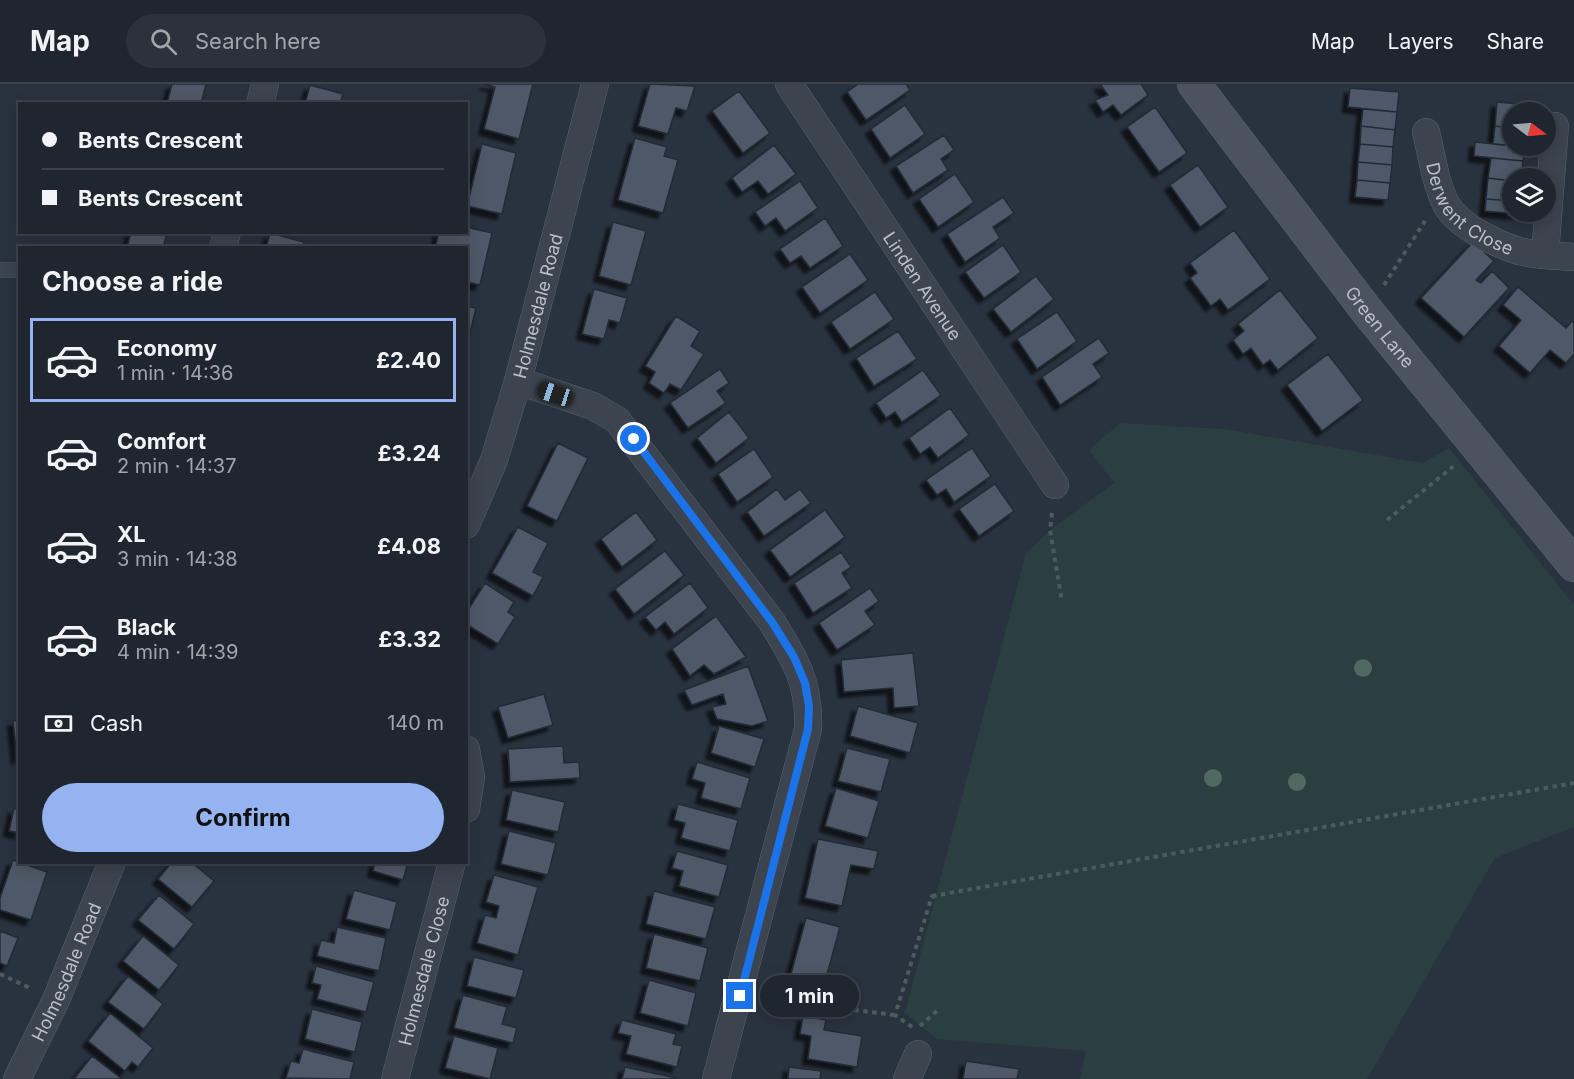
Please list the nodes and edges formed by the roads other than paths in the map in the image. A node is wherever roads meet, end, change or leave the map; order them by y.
1 (265, 84) edge
2 (595, 84) edge
3 (789, 84) edge
4 (1194, 84) edge
5 (260, 102) edge
6 (1426, 132) dead end
7 (1553, 156) edge
8 (1545, 255) junction
9 (1574, 257) edge
10 (0, 270) edge
11 (16, 270) dead end
12 (518, 381) junction
13 (1055, 485) road end
14 (468, 520) edge
15 (1574, 565) edge
16 (468, 760) edge
17 (468, 796) edge
18 (111, 864) edge
19 (451, 864) edge
20 (917, 1042) road end
21 (17, 1079) edge
22 (395, 1079) edge
23 (716, 1079) edge
24 (907, 1079) edge

1 - 5 street
2 - 12 street, Holmesdale Road
3 - 13 street, Linden Avenue
4 - 15 main road, Green Lane
6 - 8 street, Derwent Close
7 - 8 street, Derwent Close
8 - 9 street, Derwent Close
10 - 11 lane
12 - 14 street, Holmesdale Road
12 - 23 street
16 - 17 street
18 - 21 street, Holmesdale Road
19 - 22 street, Holmesdale Close
20 - 24 street

